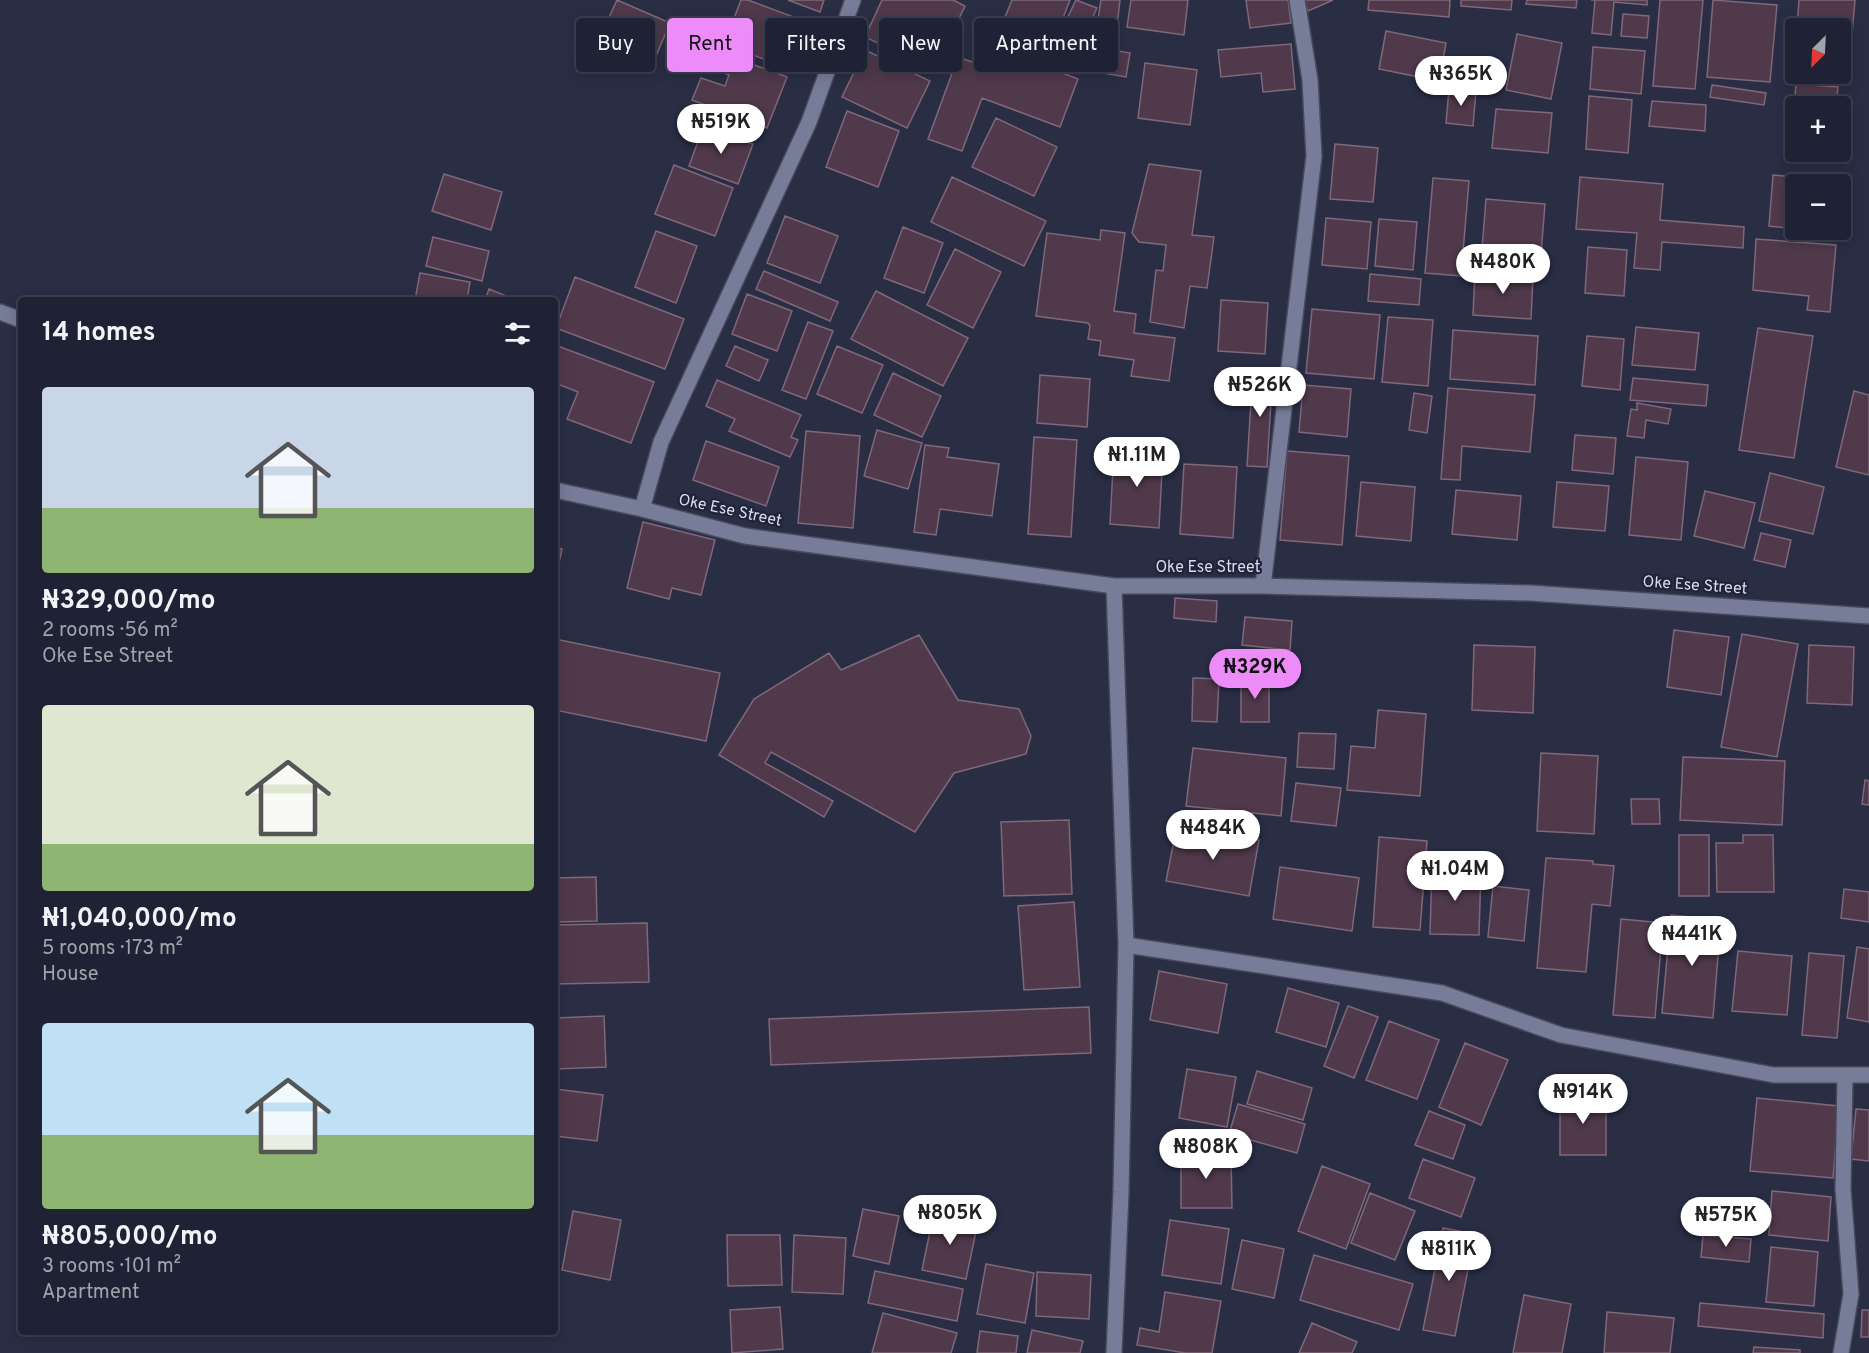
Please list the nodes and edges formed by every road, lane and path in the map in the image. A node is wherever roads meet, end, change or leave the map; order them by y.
1 (853, 0) edge
2 (1297, 0) edge
3 (0, 312) edge
4 (18, 319) edge
5 (558, 491) edge
6 (642, 509) junction
7 (1114, 586) junction
8 (1263, 586) junction
9 (1869, 616) edge
10 (1126, 945) junction
11 (1845, 1075) junction
12 (1869, 1075) edge
13 (1114, 1353) edge
14 (1841, 1353) edge

1 - 6 street
2 - 8 street
3 - 4 street
5 - 6 street, Oke Ese Street
6 - 7 street, Oke Ese Street
7 - 8 street, Oke Ese Street
7 - 10 street
8 - 9 street, Oke Ese Street
10 - 11 street
10 - 13 street
11 - 12 street
11 - 14 street

